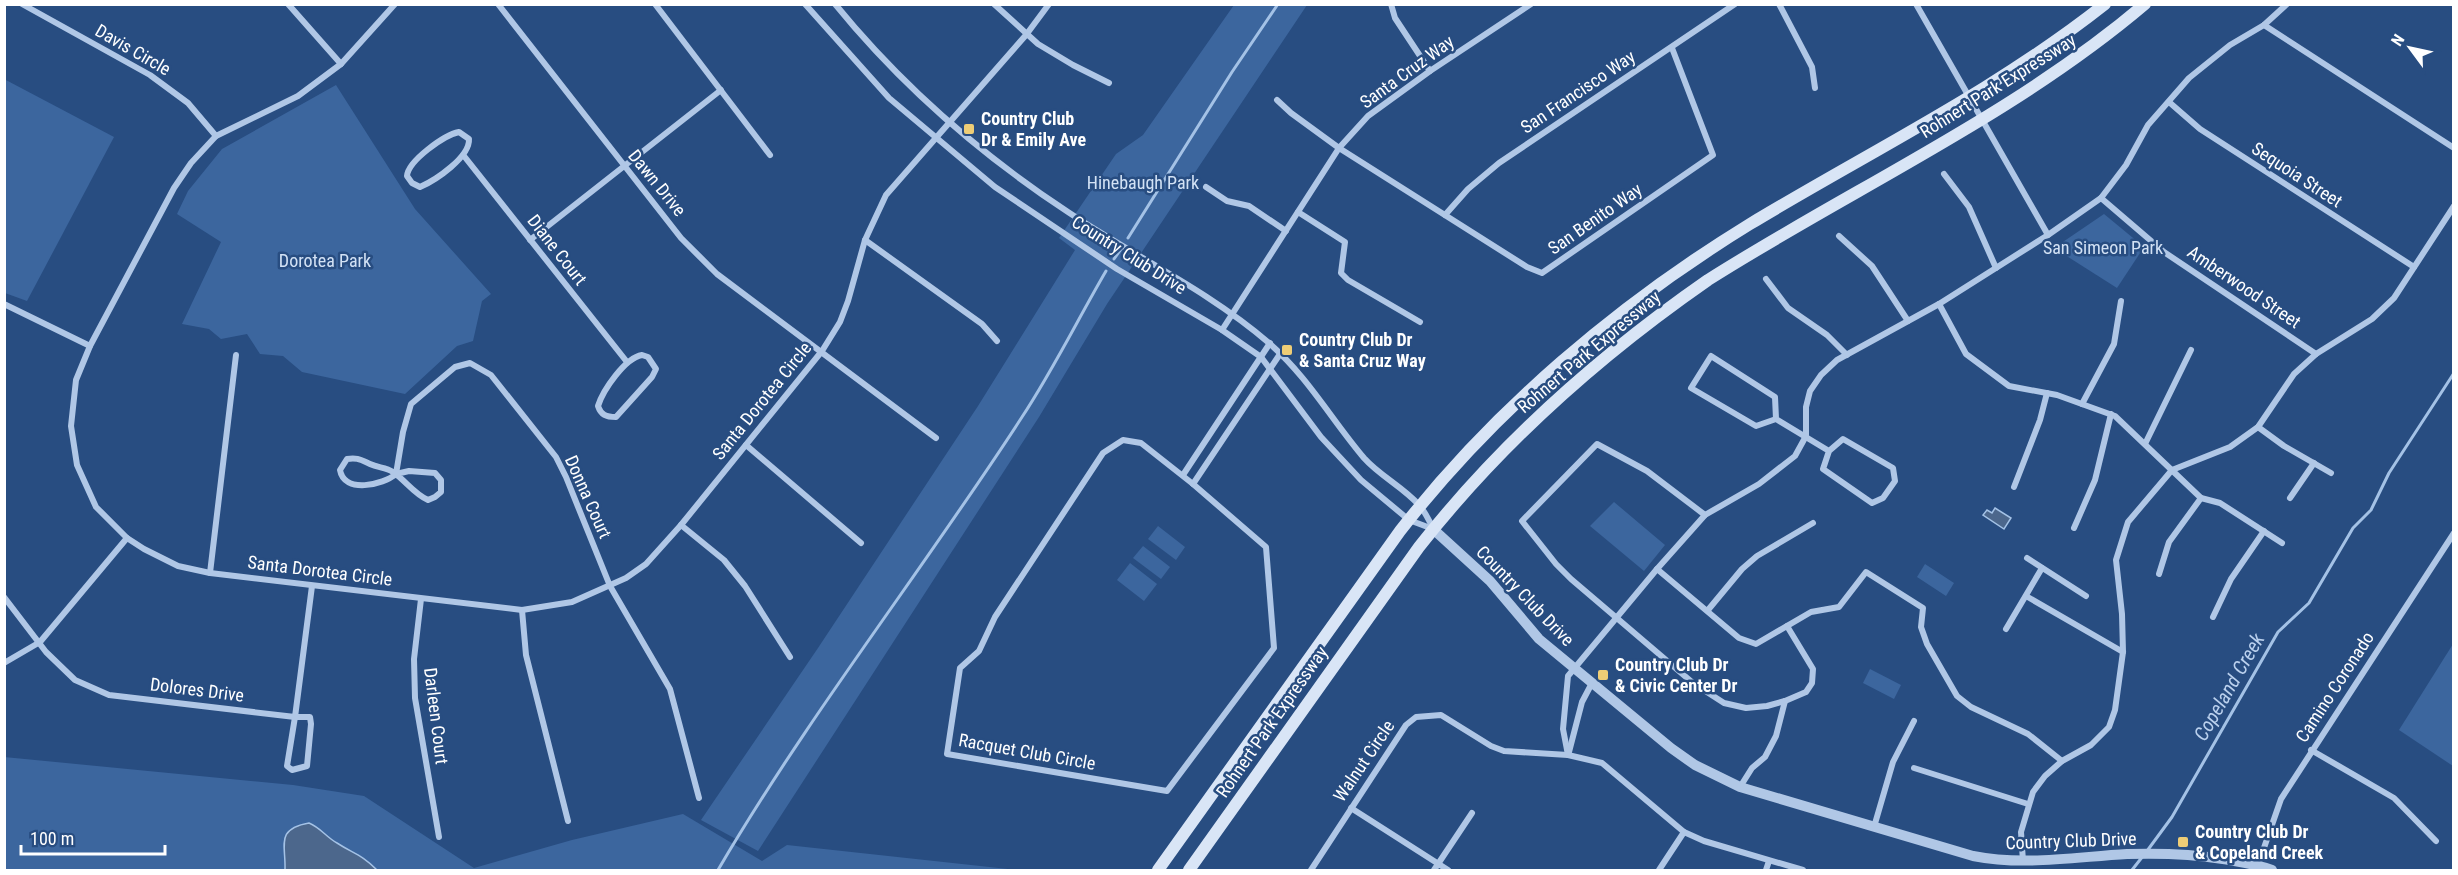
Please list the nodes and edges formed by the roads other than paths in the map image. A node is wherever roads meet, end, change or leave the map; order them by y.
1 (22, 4) edge
2 (288, 4) edge
3 (395, 4) edge
4 (498, 4) edge
5 (655, 4) edge
6 (806, 4) edge
7 (835, 4) edge
8 (994, 4) edge
9 (1049, 4) edge
10 (1391, 4) edge
11 (1531, 4) edge
12 (1736, 4) edge
13 (1779, 4) edge
14 (1916, 4) edge
15 (2105, 4) edge
16 (2145, 4) edge
17 (2287, 4) edge
18 (2264, 25) junction
19 (1026, 35) junction
20 (1672, 48) junction
21 (341, 64) junction
22 (1430, 71) junction
23 (1109, 83) dead end
24 (1815, 88) dead end
25 (721, 90) junction
26 (1969, 98) junction
27 (1276, 100) dead end
28 (2169, 102) junction
29 (1982, 120) junction
30 (949, 121) junction
31 (216, 136) junction
32 (935, 138) junction
33 (1339, 148) junction
34 (2454, 148) edge
35 (770, 155) dead end
36 (464, 156) junction
37 (624, 166) junction
38 (1944, 174) dead end
39 (1206, 187) dead end
40 (2101, 198) junction
41 (2454, 206) edge
42 (1298, 212) junction
43 (1445, 214) junction
44 (1286, 231) junction
45 (2048, 235) junction
46 (1839, 236) dead end
47 (530, 240) junction
48 (865, 240) junction
49 (2414, 267) junction
50 (1996, 268) junction
51 (1766, 279) dead end
52 (2121, 302) dead end
53 (4, 304) edge
54 (1940, 304) junction
55 (1232, 314) junction
56 (1908, 321) junction
57 (1420, 322) dead end
58 (1222, 330) junction
59 (997, 341) dead end
60 (1270, 343) junction
61 (90, 346) junction
62 (2191, 350) dead end
63 (822, 351) junction
64 (1280, 354) junction
65 (2316, 354) junction
66 (237, 355) dead end
67 (1847, 355) junction
68 (1261, 357) junction
69 (627, 363) junction
70 (1270, 369) junction
71 (2047, 393) junction
72 (2082, 404) junction
73 (2111, 414) junction
74 (1776, 419) junction
75 (2258, 427) junction
76 (1806, 436) junction
77 (936, 438) dead end
78 (2145, 444) junction
79 (746, 445) junction
80 (1829, 451) junction
81 (2314, 463) junction
82 (2172, 470) junction
83 (2331, 473) dead end
84 (396, 474) junction
85 (1183, 476) junction
86 (1193, 484) junction
87 (2014, 487) dead end
88 (2200, 498) junction
89 (2290, 498) dead end
90 (1420, 505) junction
91 (1705, 515) junction
92 (1409, 520) junction
93 (1813, 523) dead end
94 (681, 525) junction
95 (2074, 528) dead end
96 (1433, 529) junction
97 (2264, 531) junction
98 (2454, 533) edge
99 (127, 538) junction
100 (861, 543) dead end
101 (2282, 543) dead end
102 (2027, 558) dead end
103 (2042, 568) junction
104 (1656, 569) junction
105 (210, 573) junction
106 (2159, 574) dead end
107 (312, 586) junction
108 (610, 586) junction
109 (2026, 596) junction
110 (2086, 596) dead end
111 (4, 597) edge
112 (421, 599) junction
113 (522, 610) junction
114 (1708, 610) junction
115 (2213, 617) dead end
116 (1616, 618) junction
117 (1787, 626) junction
118 (2006, 629) dead end
119 (40, 642) junction
120 (2123, 652) junction
121 (790, 657) dead end
122 (4, 663) edge
123 (1574, 668) junction
124 (1592, 683) junction
125 (1785, 701) junction
126 (295, 717) junction
127 (1914, 721) dead end
128 (2312, 750) junction
129 (1568, 755) junction
130 (2062, 761) junction
131 (1914, 768) dead end
132 (1740, 787) junction
133 (699, 798) dead end
134 (2028, 804) junction
135 (1351, 808) junction
136 (1472, 813) dead end
137 (568, 821) dead end
138 (1874, 827) junction
139 (1684, 832) junction
140 (439, 837) dead end
141 (2436, 841) dead end
142 (1769, 861) junction
143 (2023, 862) junction
144 (2258, 865) junction
145 (1436, 867) edge
146 (1158, 870) edge
147 (1189, 870) edge
148 (1311, 870) edge
149 (1448, 870) edge
150 (1659, 870) edge
151 (1766, 870) edge
152 (1803, 870) edge
153 (2272, 870) edge

1 - 31 street, Davis Circle
2 - 21 street
3 - 21 street, Santa Dorotea Circle
4 - 37 street, Dawn Drive
5 - 25 street
6 - 32 street, Country Club Drive
7 - 30 street, Country Club Drive
8 - 19 street
9 - 19 street, Santa Dorotea Circle
10 - 22 street
11 - 22 street, Santa Cruz Way
12 - 20 street, San Francisco Way
13 - 24 street
14 - 26 street
15 - 26 main road, Rohnert Park Expressway
16 - 29 main road, Rohnert Park Expressway
17 - 18 street
18 - 28 street
18 - 34 street
19 - 23 street
19 - 30 street, Santa Dorotea Circle
20 - 43 street, San Francisco Way
20 - 43 street, San Benito Way
21 - 31 street, Santa Dorotea Circle
22 - 33 street, Santa Cruz Way
25 - 35 street
25 - 37 street
26 - 29 street
26 - 90 main road, Rohnert Park Expressway
27 - 33 street, San Benito Way
28 - 40 street
28 - 49 street, Sequoia Street
29 - 45 street
29 - 96 main road, Rohnert Park Expressway
30 - 32 street, Santa Dorotea Circle
30 - 55 street, Country Club Drive
31 - 61 street, Santa Dorotea Circle
32 - 48 street, Santa Dorotea Circle
32 - 58 street, Country Club Drive
33 - 42 street, Santa Cruz Way
33 - 43 street, San Benito Way
36 - 36 street, Diane Court
36 - 47 street, Diane Court
37 - 47 street
37 - 63 street, Dawn Drive
38 - 50 street
39 - 44 street
40 - 45 street
40 - 65 street, Amberwood Street
41 - 49 street
42 - 44 street, Santa Cruz Way
42 - 57 street
44 - 55 street, Santa Cruz Way
45 - 50 street
46 - 56 street
47 - 69 street, Diane Court
48 - 59 street
48 - 63 street, Santa Dorotea Circle
49 - 65 street
50 - 54 street
51 - 67 street
52 - 72 street
53 - 61 street
54 - 56 street
54 - 71 street
55 - 58 street, Santa Cruz Way
55 - 60 street, Country Club Drive
56 - 67 street
58 - 68 street, Country Club Drive
60 - 64 street, Country Club Drive
60 - 68 street
61 - 99 street, Santa Dorotea Circle
62 - 78 street
63 - 77 street, Dawn Drive
63 - 79 street, Santa Dorotea Circle
64 - 70 street
64 - 90 street, Country Club Drive
65 - 75 street
66 - 105 street
67 - 76 street
68 - 70 street, Country Club Drive
68 - 85 street
69 - 69 street
70 - 86 street
70 - 92 street, Country Club Drive
71 - 72 street
71 - 87 street
72 - 73 street
73 - 78 street
73 - 95 street
74 - 74 street
74 - 76 street
75 - 81 street
75 - 82 street
76 - 80 street
76 - 91 street
78 - 82 street
79 - 94 street, Santa Dorotea Circle
79 - 100 street
80 - 80 street
81 - 83 street
81 - 89 street
82 - 88 street
82 - 120 street
84 - 84 street
84 - 84 street
84 - 108 street, Donna Court
85 - 86 street, Racquet Club Circle
85 - 86 street, Racquet Club Circle
88 - 97 street
88 - 106 street
90 - 92 main road, Rohnert Park Expressway
90 - 96 street, Country Club Drive
91 - 104 street
91 - 116 street
92 - 96 street, Country Club Drive
92 - 146 main road, Rohnert Park Expressway
93 - 114 street
94 - 108 street, Santa Dorotea Circle
94 - 121 street
96 - 123 street, Country Club Drive
96 - 147 main road, Rohnert Park Expressway
97 - 101 street
97 - 115 street
98 - 128 street, Camino Coronado
99 - 105 street, Santa Dorotea Circle
99 - 119 street
102 - 103 street
103 - 109 street
103 - 110 street
104 - 114 street
104 - 116 street
105 - 107 street, Santa Dorotea Circle
107 - 112 street, Santa Dorotea Circle
107 - 126 street
108 - 113 street, Santa Dorotea Circle
108 - 133 street, Donna Court
109 - 118 street
109 - 120 street
111 - 119 street, Dolores Drive
112 - 113 street, Santa Dorotea Circle
112 - 140 street, Darleen Court
113 - 137 street
114 - 117 street
116 - 123 street
116 - 125 street
117 - 125 street
117 - 130 street
119 - 122 street
119 - 126 street, Dolores Drive
120 - 130 street
123 - 124 street, Country Club Drive
123 - 129 street
124 - 129 street
124 - 132 street, Country Club Drive
125 - 132 street
126 - 126 street
127 - 138 street
128 - 141 street
128 - 144 street, Camino Coronado
129 - 135 street, Walnut Circle
129 - 139 street, Walnut Circle
130 - 134 street
131 - 134 street
132 - 138 street, Country Club Drive
134 - 143 street
135 - 145 street
135 - 148 street, Walnut Circle
136 - 145 street
138 - 143 street, Country Club Drive
139 - 142 street, Walnut Circle
139 - 150 street
142 - 151 street
142 - 152 street, Walnut Circle
143 - 144 street, Country Club Drive
144 - 153 street, Country Club Drive
145 - 149 street

